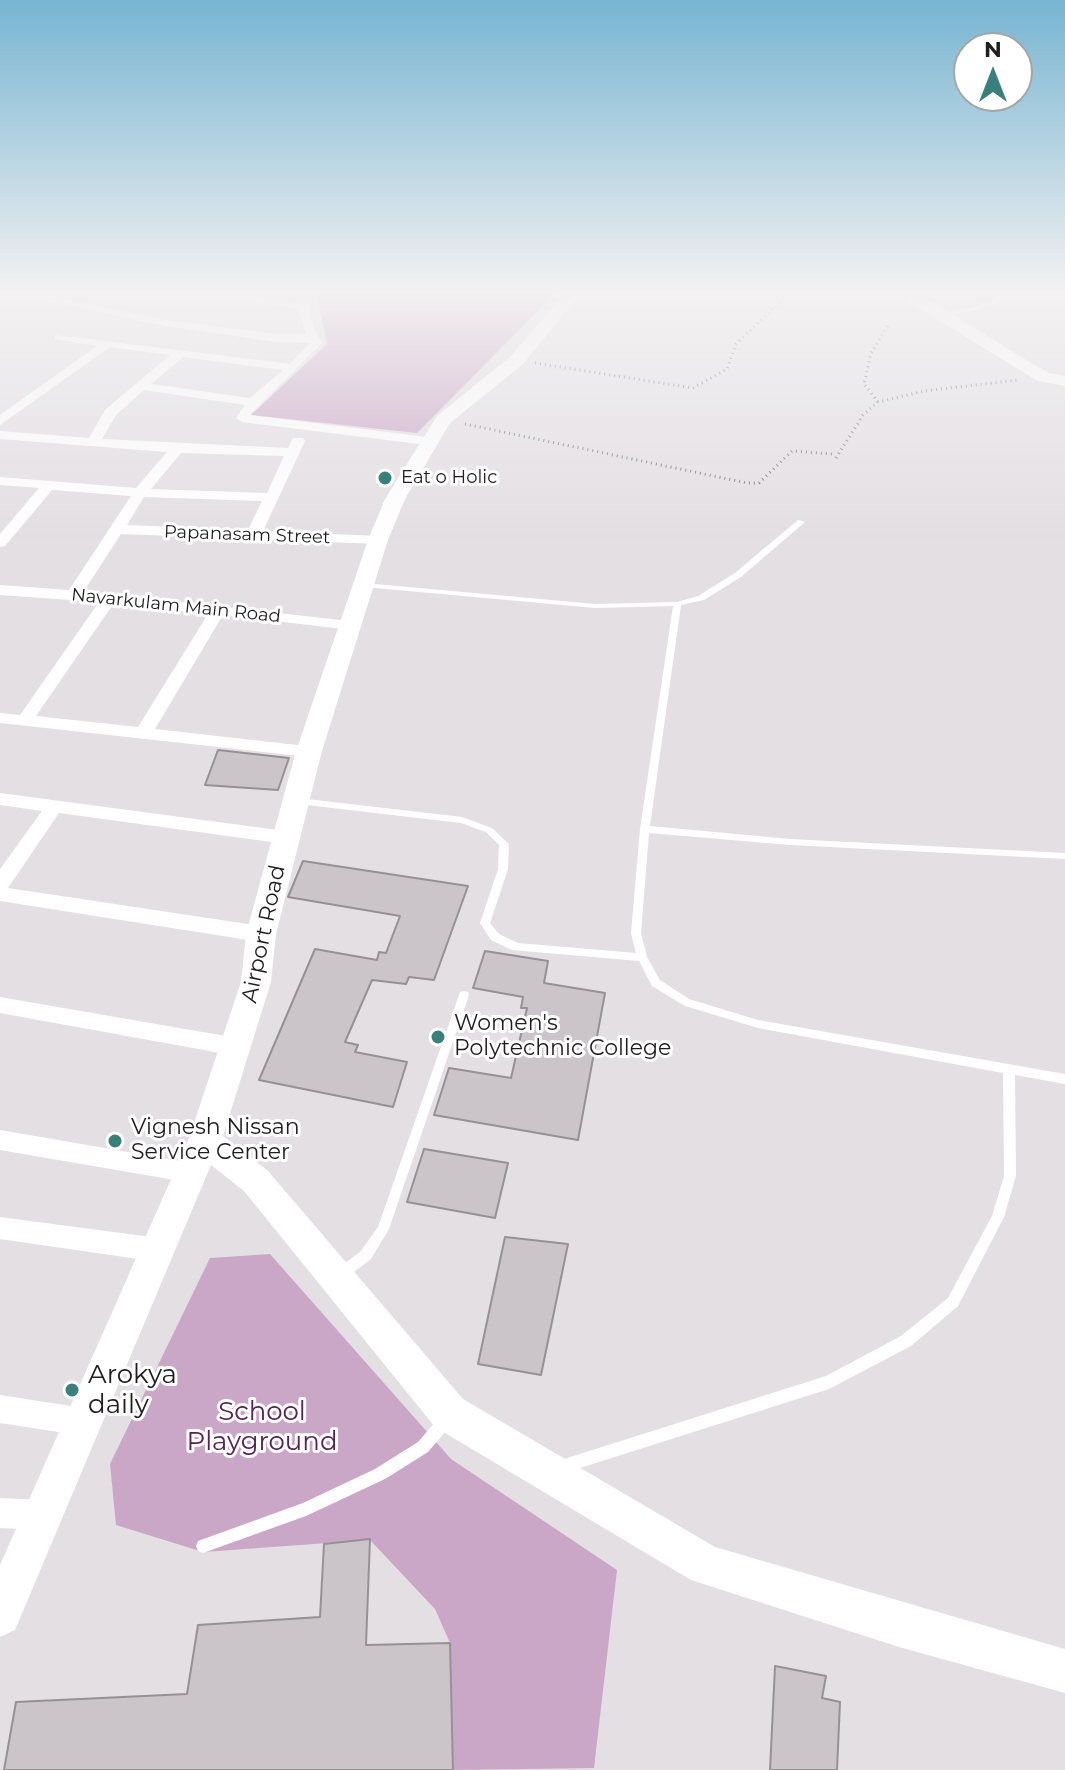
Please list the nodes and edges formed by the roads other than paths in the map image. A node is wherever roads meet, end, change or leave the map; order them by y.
1 (64, 375) edge
2 (154, 375) edge
3 (285, 375) edge
4 (500, 375) edge
5 (1040, 375) edge
6 (1065, 381) edge
7 (141, 386) junction
8 (253, 402) junction
9 (0, 421) edge
10 (304, 426) junction
11 (435, 431) junction
12 (0, 435) edge
13 (92, 443) junction
14 (177, 449) junction
15 (293, 452) junction
16 (0, 481) edge
17 (49, 485) junction
18 (140, 493) junction
19 (272, 497) junction
20 (801, 522) dead end
21 (117, 529) junction
22 (253, 536) junction
23 (378, 540) junction
24 (0, 543) edge
25 (364, 585) junction
26 (2, 592) edge
27 (74, 595) junction
28 (110, 598) junction
29 (677, 604) junction
30 (219, 609) junction
31 (352, 625) junction
32 (0, 719) edge
33 (24, 721) junction
34 (142, 735) junction
35 (309, 751) junction
36 (0, 799) edge
37 (296, 801) junction
38 (54, 807) junction
39 (645, 829) junction
40 (286, 837) junction
41 (1065, 856) edge
42 (0, 884) edge
43 (0, 894) edge
44 (261, 934) junction
45 (642, 957) junction
46 (464, 995) dead end
47 (0, 1005) edge
48 (237, 1047) junction
49 (1009, 1068) junction
50 (1065, 1079) edge
51 (0, 1140) edge
52 (199, 1157) junction
53 (0, 1228) edge
54 (159, 1250) junction
55 (336, 1278) junction
56 (0, 1409) edge
57 (449, 1413) junction
58 (84, 1422) junction
59 (548, 1471) junction
60 (0, 1513) edge
61 (44, 1515) junction
62 (203, 1546) dead end
63 (0, 1615) edge
64 (1065, 1671) edge

1 - 9 street
2 - 7 street
3 - 8 street
4 - 11 street, Airport Road
5 - 6 street
7 - 8 street
7 - 13 street
8 - 10 street
10 - 11 street
10 - 15 street
11 - 23 street, Airport Road
12 - 13 street
13 - 14 street
14 - 15 street
14 - 18 street
15 - 19 street
16 - 17 street
17 - 18 street
17 - 24 street
18 - 19 street
18 - 21 street
19 - 22 street
20 - 29 lane
21 - 22 street, Papanasam Street
21 - 27 street
22 - 23 street, Papanasam Street
23 - 25 street, Airport Road
25 - 29 lane
25 - 31 street, Airport Road
26 - 27 street, Navarkulam Main Road
27 - 28 street, Navarkulam Main Road
28 - 30 street, Navarkulam Main Road
28 - 33 street
29 - 39 lane
30 - 31 street, Navarkulam Main Road
30 - 34 street
31 - 35 street, Airport Road
32 - 33 street
33 - 34 street
34 - 35 street
35 - 37 street, Airport Road
36 - 38 street
37 - 40 street, Airport Road
37 - 45 lane
38 - 40 street
38 - 42 street
39 - 41 lane
39 - 45 lane
40 - 44 street, Airport Road
43 - 44 street
44 - 48 street, Airport Road
45 - 49 lane
46 - 55 lane
47 - 48 street
48 - 52 street, Airport Road
49 - 50 lane
49 - 59 lane
51 - 52 street
52 - 54 street, Airport Road
52 - 55 street
53 - 54 street
54 - 58 street, Airport Road
55 - 57 street
56 - 58 street
57 - 59 street
57 - 62 lane
58 - 61 street, Airport Road
59 - 64 street
60 - 61 street
61 - 63 street, Airport Road

